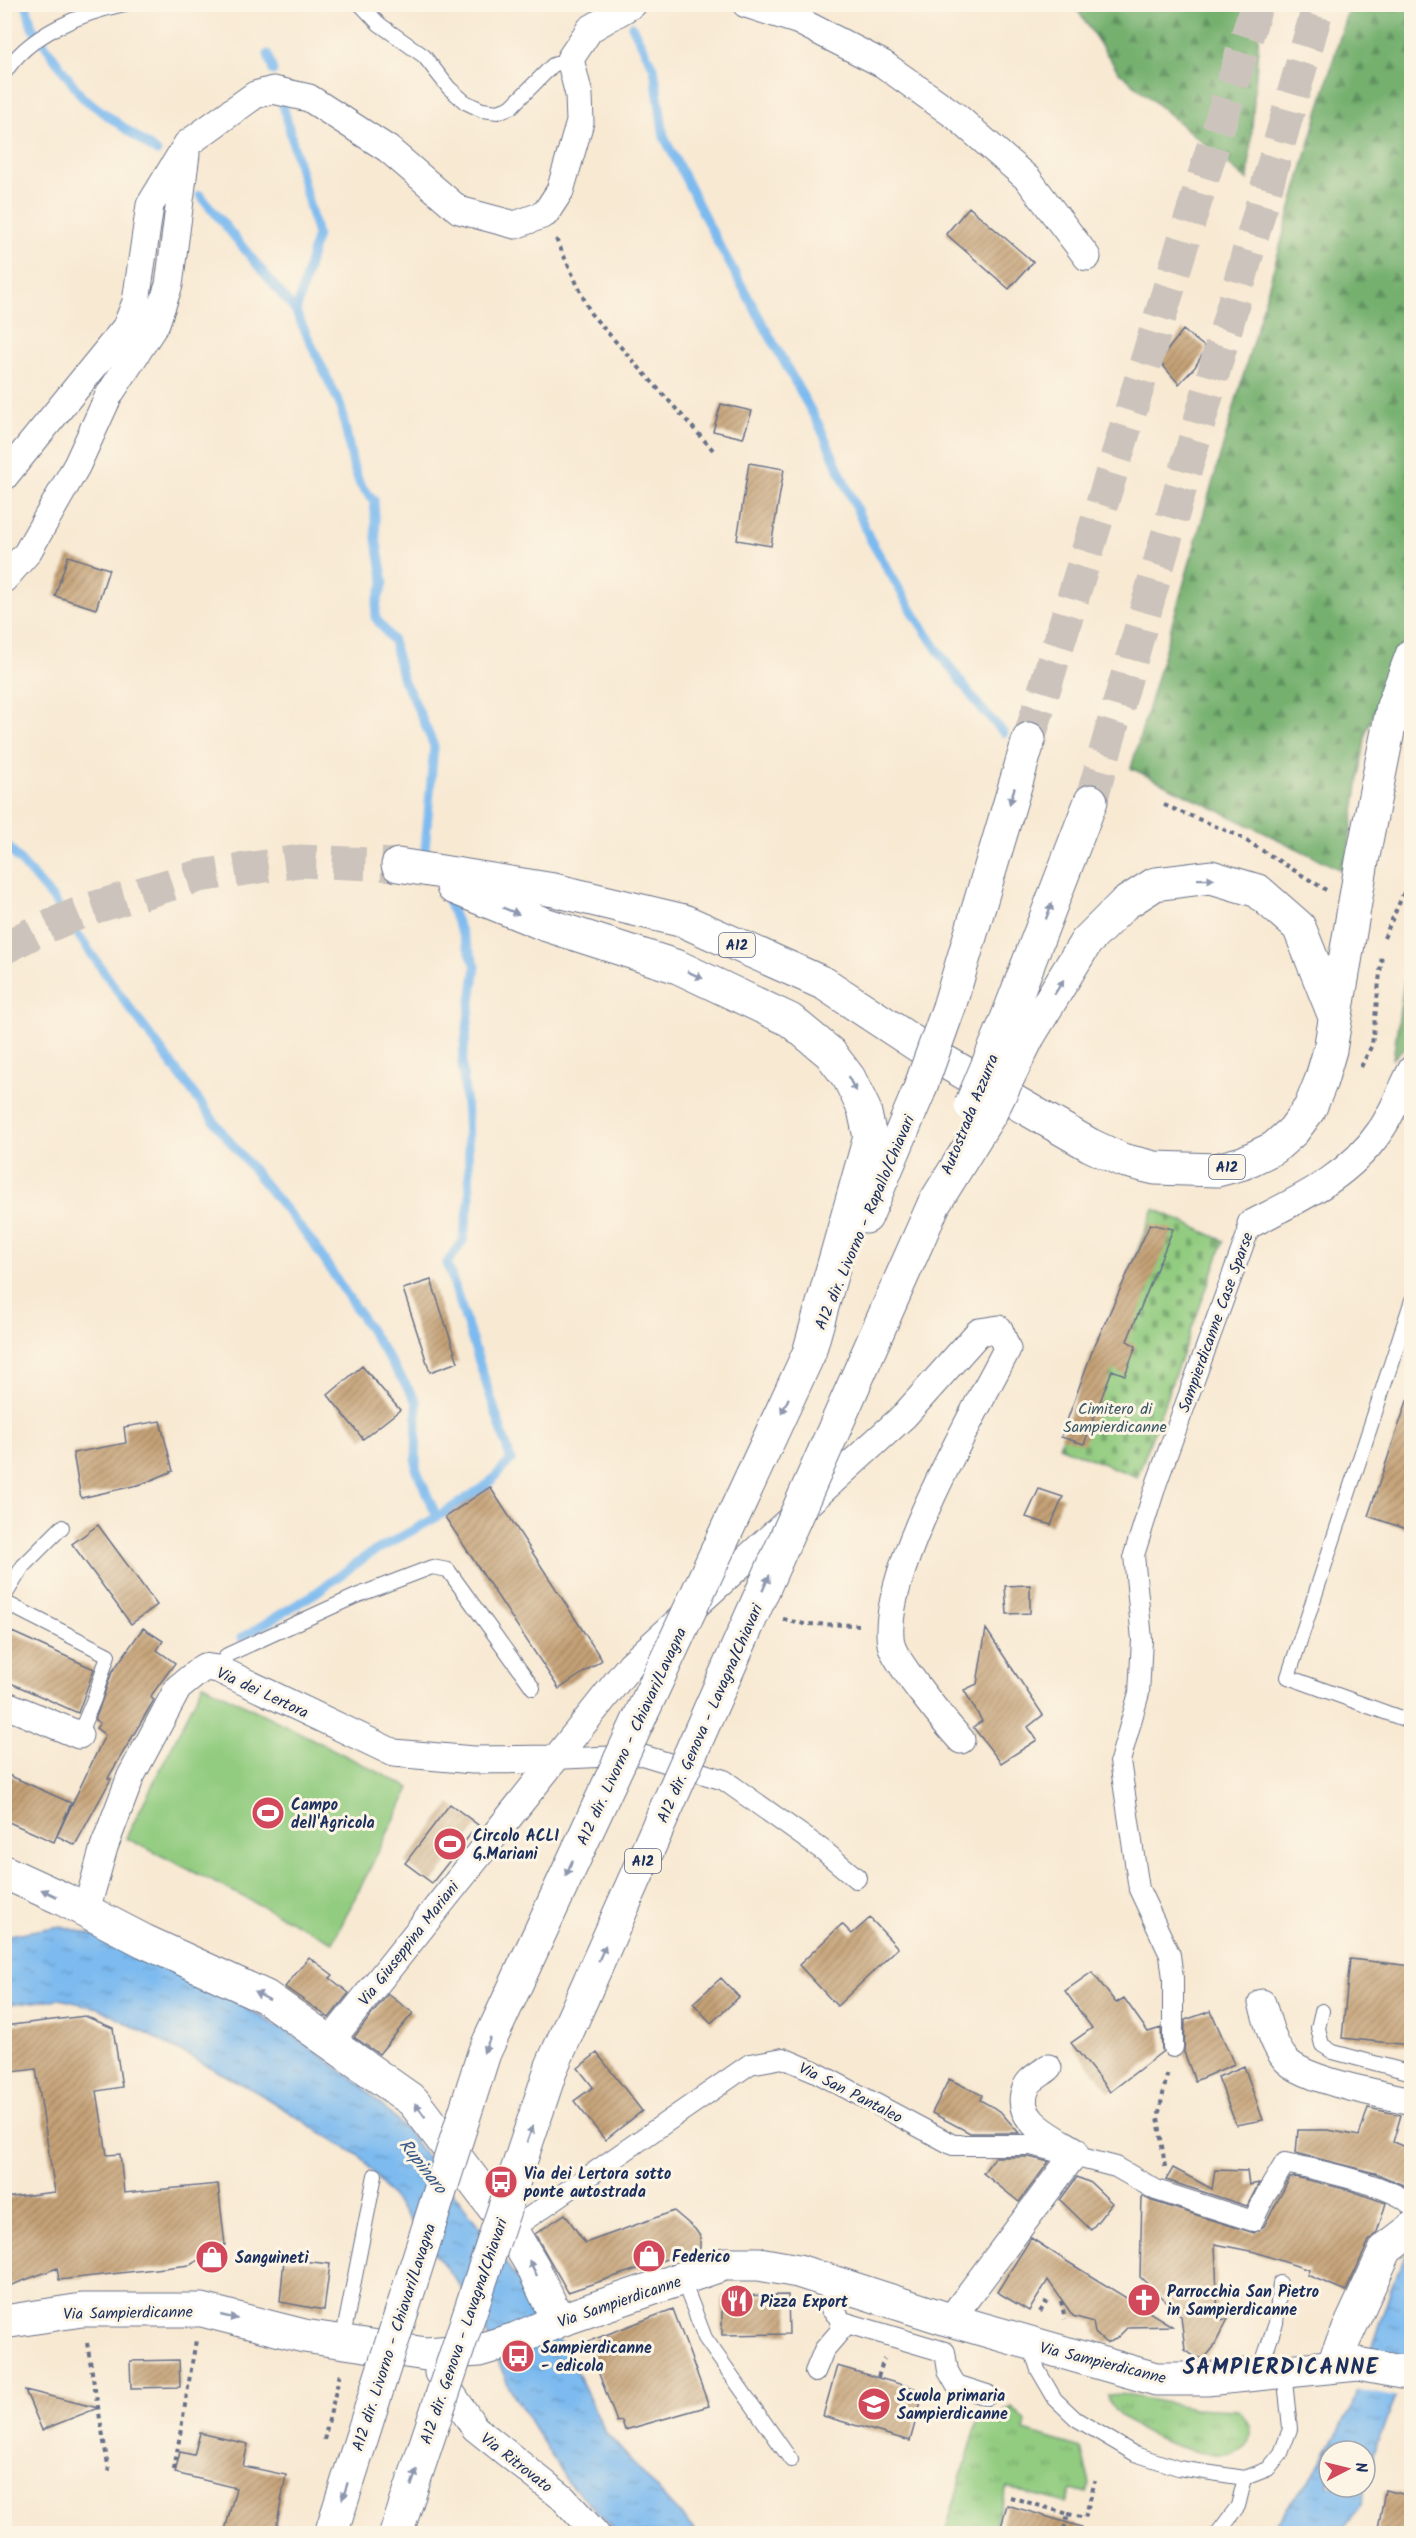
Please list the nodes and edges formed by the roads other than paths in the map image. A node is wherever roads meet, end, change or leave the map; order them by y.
1 (125, 4) edge
2 (360, 4) edge
3 (633, 4) edge
4 (746, 4) edge
5 (570, 59) junction
6 (4, 74) edge
7 (187, 144) junction
8 (1087, 257) dead end
9 (4, 477) edge
10 (4, 579) edge
11 (1412, 656) edge
12 (1029, 740) tunnel mouth
13 (1091, 801) tunnel mouth
14 (1335, 1017) junction
15 (1016, 1030) junction
16 (1412, 1069) edge
17 (880, 1150) junction
18 (1251, 1224) joint
19 (1412, 1300) edge
20 (62, 1527) dead end
21 (4, 1597) edge
22 (4, 1602) edge
23 (218, 1669) junction
24 (532, 1688) dead end
25 (4, 1704) edge
26 (1412, 1722) edge
27 (79, 1735) joint
28 (961, 1740) dead end
29 (554, 1759) junction
30 (4, 1872) edge
31 (856, 1878) dead end
32 (86, 1911) junction
33 (1262, 2003) dead end
34 (1322, 2011) dead end
35 (329, 2043) junction
36 (1173, 2047) road end
37 (1048, 2068) dead end
38 (1412, 2073) edge
39 (1412, 2101) edge
40 (1073, 2156) junction
41 (375, 2175) dead end
42 (1412, 2206) edge
43 (1412, 2229) edge
44 (511, 2230) junction
45 (682, 2278) junction
46 (1280, 2283) dead end
47 (950, 2320) junction
48 (558, 2321) junction
49 (4, 2322) edge
50 (1029, 2343) junction
51 (426, 2354) junction
52 (342, 2356) junction
53 (1345, 2365) junction
54 (815, 2372) dead end
55 (1271, 2372) junction
56 (1410, 2374) edge
57 (987, 2395) dead end
58 (791, 2460) dead end
59 (1245, 2478) junction
60 (331, 2534) edge
61 (396, 2534) edge
62 (596, 2534) edge
63 (1217, 2534) edge

1 - 6 lane
2 - 5 lane
3 - 5 street
4 - 8 street
5 - 7 street
7 - 9 street
7 - 10 street
11 - 14 main road, A12
12 -> 17 main road, A12 dir. Livorno - Rapallo/Chiavari / A12, bridge
15 -> 13 main road, A12
15 -> 14 main road, A12
14 -> 17 main road, A12
61 -> 15 main road, A12 dir. Genova - Lavagna/Chiavari / A12, bridge
16 - 18 street
17 -> 60 main road, A12 dir. Livorno - Chiavari/Lavagna / A12, bridge
18 - 36 street, Sampierdicanne Case Sparse
19 - 26 lane
20 - 21 lane
22 - 27 lane
23 - 24 lane
23 - 29 street, Via dei Lertora
23 - 32 street, Via dei Lertora
25 - 27 street
28 - 29 street, Via Giuseppina Mariani
29 - 31 street
29 - 35 street, Via Giuseppina Mariani
32 -> 30 main road
35 -> 32 main road
33 - 39 street
34 - 38 lane
44 -> 35 main road
37 - 40 street
40 - 42 street, Via San Pantaleo
40 - 44 street, Via San Pantaleo
40 - 47 street
41 - 52 lane
43 - 53 main road
48 -> 44 main road
45 - 47 main road, Via Sampierdicanne
45 - 48 main road, Via Sampierdicanne
45 - 58 lane
46 - 55 lane
47 - 50 main road, Via Sampierdicanne
48 - 51 main road, Via Sampierdicanne
49 -> 52 main road, Via Sampierdicanne
50 - 55 main road, Via Sampierdicanne
50 - 59 lane
51 - 52 main road, Via Sampierdicanne
51 - 62 street, Via Ritrovato
53 - 55 main road, Via Sampierdicanne
53 - 56 main road, Via Sampierdicanne
54 - 57 street
55 - 59 lane
59 - 63 lane

